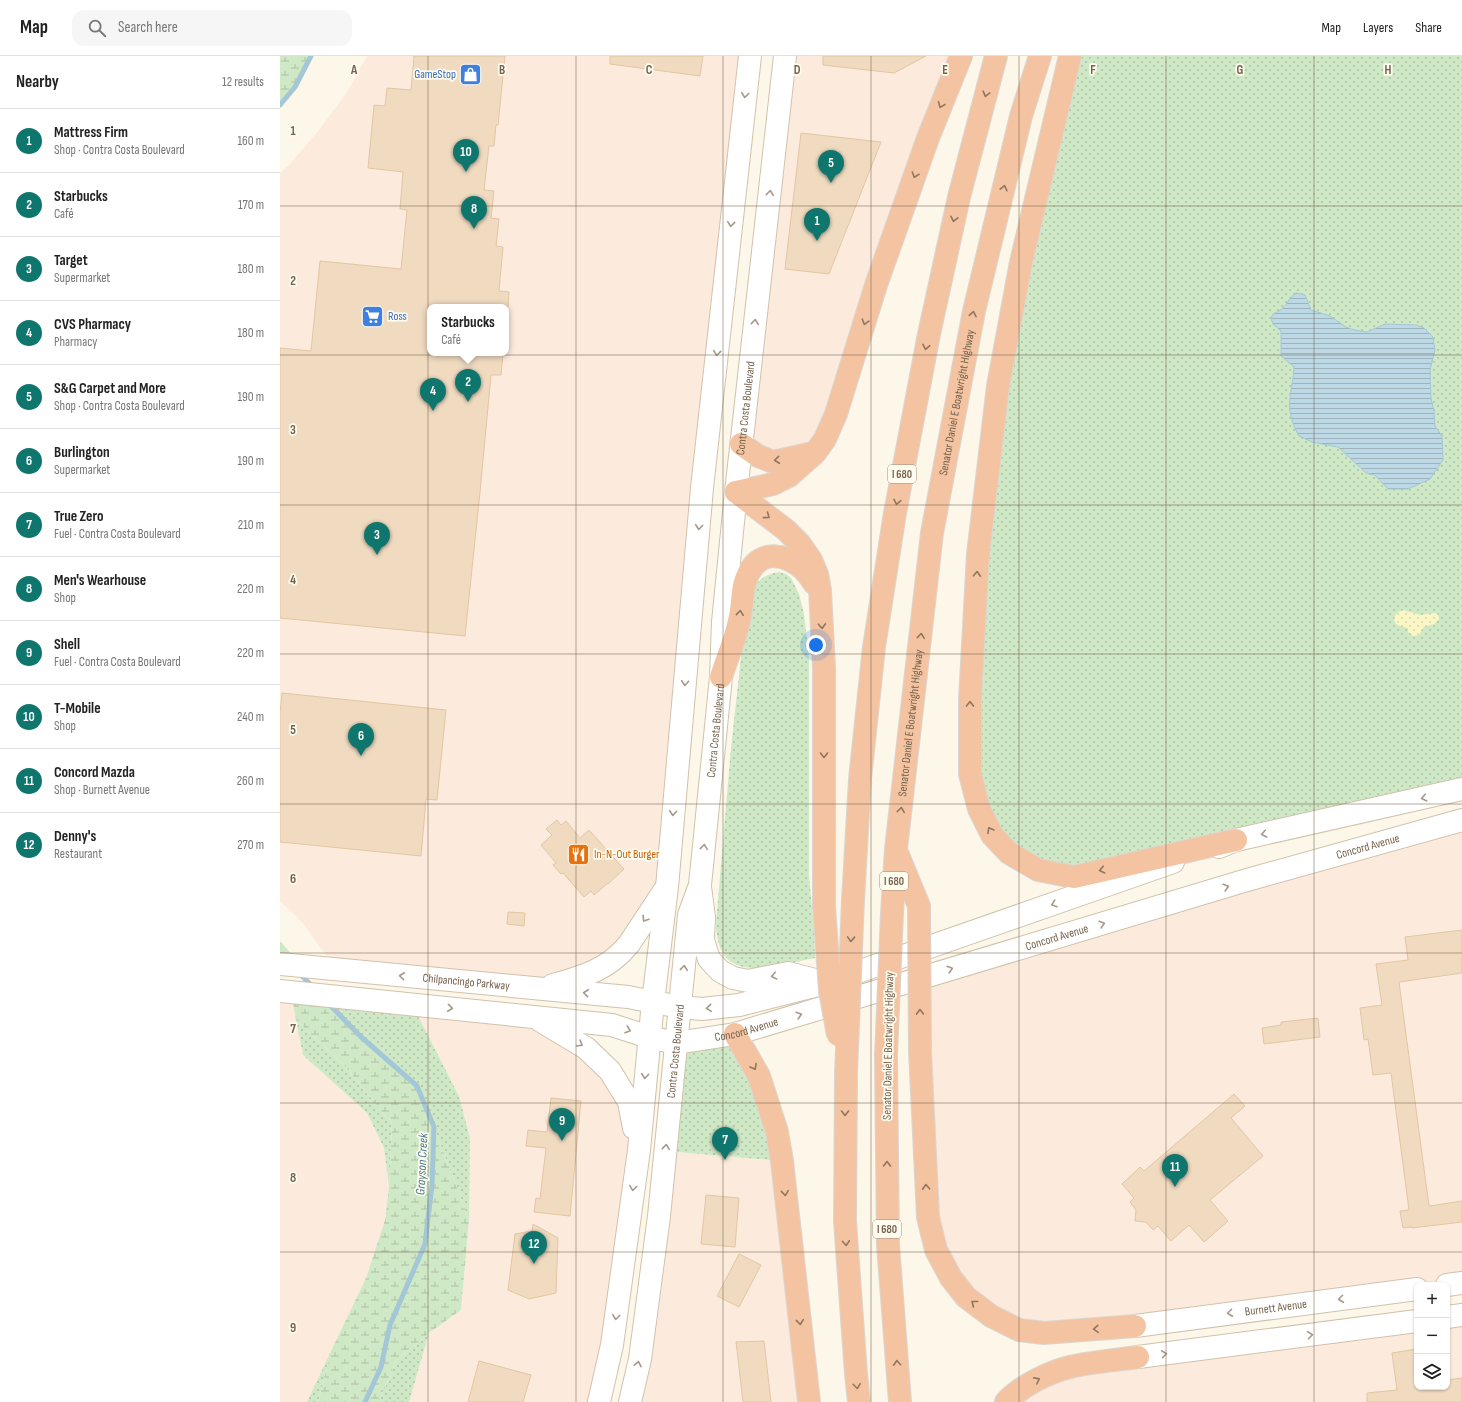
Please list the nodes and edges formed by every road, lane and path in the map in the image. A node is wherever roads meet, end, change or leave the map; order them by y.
1 (750, 56) edge
2 (785, 56) edge
3 (961, 56) edge
4 (996, 56) edge
5 (1040, 56) edge
6 (1070, 56) edge
7 (741, 444) junction
8 (815, 452) junction
9 (736, 492) junction
10 (820, 590) junction
11 (721, 677) junction
12 (1462, 789) edge
13 (1462, 820) edge
14 (1236, 840) junction
15 (896, 849) junction
16 (700, 886) junction
17 (667, 887) junction
18 (280, 964) edge
19 (432, 979) junction
20 (826, 983) junction
21 (539, 988) junction
22 (285, 991) edge
23 (349, 998) junction
24 (653, 1002) junction
25 (680, 1007) junction
26 (535, 1017) junction
27 (735, 1034) junction
28 (650, 1038) junction
29 (676, 1043) junction
30 (846, 1074) junction
31 (639, 1150) junction
32 (1462, 1284) edge
33 (1450, 1285) edge
34 (1414, 1289) edge
35 (1462, 1315) edge
36 (1450, 1317) edge
37 (1414, 1321) edge
38 (1135, 1326) joint
39 (1138, 1357) joint
40 (599, 1402) edge
41 (630, 1402) edge
42 (809, 1402) edge
43 (859, 1402) edge
44 (900, 1402) edge
45 (1006, 1402) edge

1 -> 17 main road
7 -> 2 main road, Contra Costa Boulevard
3 -> 8 highway
4 -> 30 highway, I 680, bridge
15 -> 5 highway, Senator Daniel E Boatwright Highway / I 680
14 -> 6 highway
8 -> 7 highway
7 - 9 main road, Contra Costa Boulevard
8 - 9 highway
9 -> 10 highway
9 - 11 main road, Contra Costa Boulevard
11 -> 10 highway
10 -> 30 highway, bridge
16 -> 11 main road, Contra Costa Boulevard
12 -> 14 main road, Concord Avenue
27 -> 13 main road, Concord Avenue
14 -> 20 main road, Concord Avenue
38 -> 15 highway, bridge
44 -> 15 highway, Senator Daniel E Boatwright Highway / I 680, bridge
20 -> 16 main road
25 -> 16 main road, Contra Costa Boulevard
17 -> 21 main road
17 - 24 main road
19 -> 18 main road, Chilpancingo Parkway
19 - 21 main road, Chilpancingo Parkway
19 - 23 main road
20 -> 25 main road, Concord Avenue
24 -> 21 main road, Chilpancingo Parkway
22 - 23 main road
23 -> 26 main road
24 - 25 main road, Concord Avenue
24 - 28 main road
25 - 29 main road, Contra Costa Boulevard
26 -> 28 main road
26 -> 31 main road
27 - 29 main road, Concord Avenue
27 -> 42 highway
28 - 29 main road, Concord Avenue
28 -> 31 main road
41 -> 29 main road, Contra Costa Boulevard
30 -> 43 highway, I 680
31 -> 40 main road
32 - 33 main road
34 -> 38 main road, Burnett Avenue
35 - 36 main road
39 -> 37 main road
45 -> 39 highway

